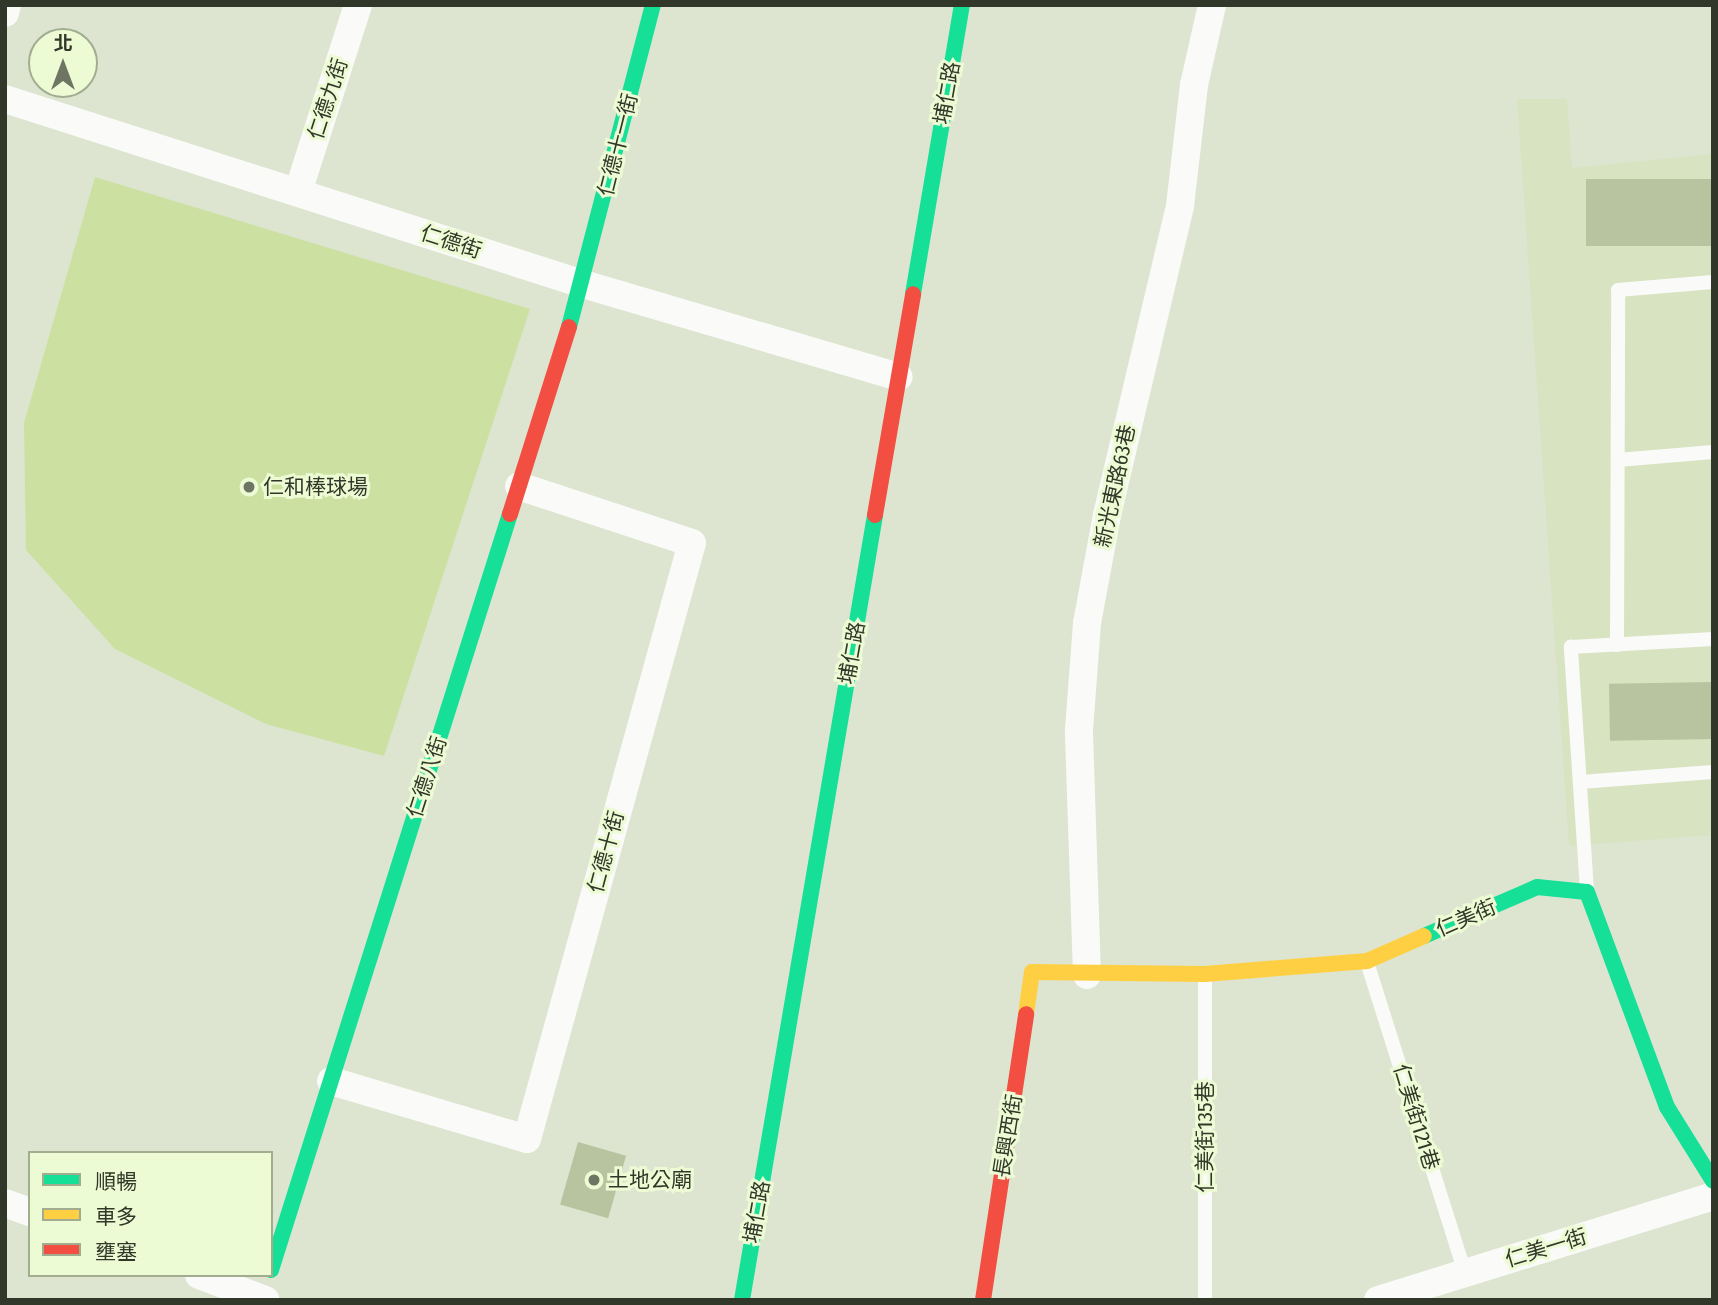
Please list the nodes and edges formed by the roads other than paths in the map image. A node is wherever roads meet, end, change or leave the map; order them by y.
1 (7, 5) edge
2 (358, 5) edge
3 (653, 5) edge
4 (962, 5) edge
5 (1212, 5) edge
6 (5, 13) edge
7 (5, 99) edge
8 (298, 192) junction
9 (1713, 282) edge
10 (583, 284) junction
11 (899, 377) junction
12 (1713, 452) edge
13 (1618, 460) junction
14 (519, 486) junction
15 (1713, 639) edge
16 (1617, 645) junction
17 (1713, 772) edge
18 (1580, 782) junction
19 (1587, 892) junction
20 (1367, 961) junction
21 (1032, 972) joint
22 (1205, 974) junction
23 (1087, 975) junction
24 (331, 1081) junction
25 (1713, 1181) edge
26 (1713, 1196) edge
27 (5, 1203) edge
28 (28, 1211) edge
29 (273, 1264) edge
30 (1465, 1273) junction
31 (206, 1277) edge
32 (265, 1293) edge
33 (742, 1300) edge
34 (983, 1300) edge
35 (1205, 1300) edge
36 (1378, 1300) edge

1 - 6 street
2 - 8 street, 仁德九街
3 - 10 street, 仁德十一街
4 - 11 street, 埔仁路
5 - 23 street, 新光東路63巷
7 - 8 street, 仁德街
8 - 10 street, 仁德街
9 - 13 lane
10 - 11 street, 仁德街
10 - 14 street, 仁德八街
11 - 33 street, 埔仁路
12 - 13 lane
13 - 16 lane
14 - 24 street, 仁德八街
14 - 24 street, 仁德十街
15 - 16 lane
16 - 18 lane
17 - 18 lane
18 - 19 lane
19 - 20 street, 仁美街
19 - 25 street
20 - 22 street, 仁美街
20 - 30 lane, 仁美街121巷
21 - 23 street, 仁美街
21 - 34 street, 長興西街
22 - 23 street, 仁美街
22 - 35 lane, 仁美街135巷
24 - 29 street, 仁德八街
26 - 30 street, 仁美一街
27 - 28 street
30 - 36 street, 仁美一街
31 - 32 street

